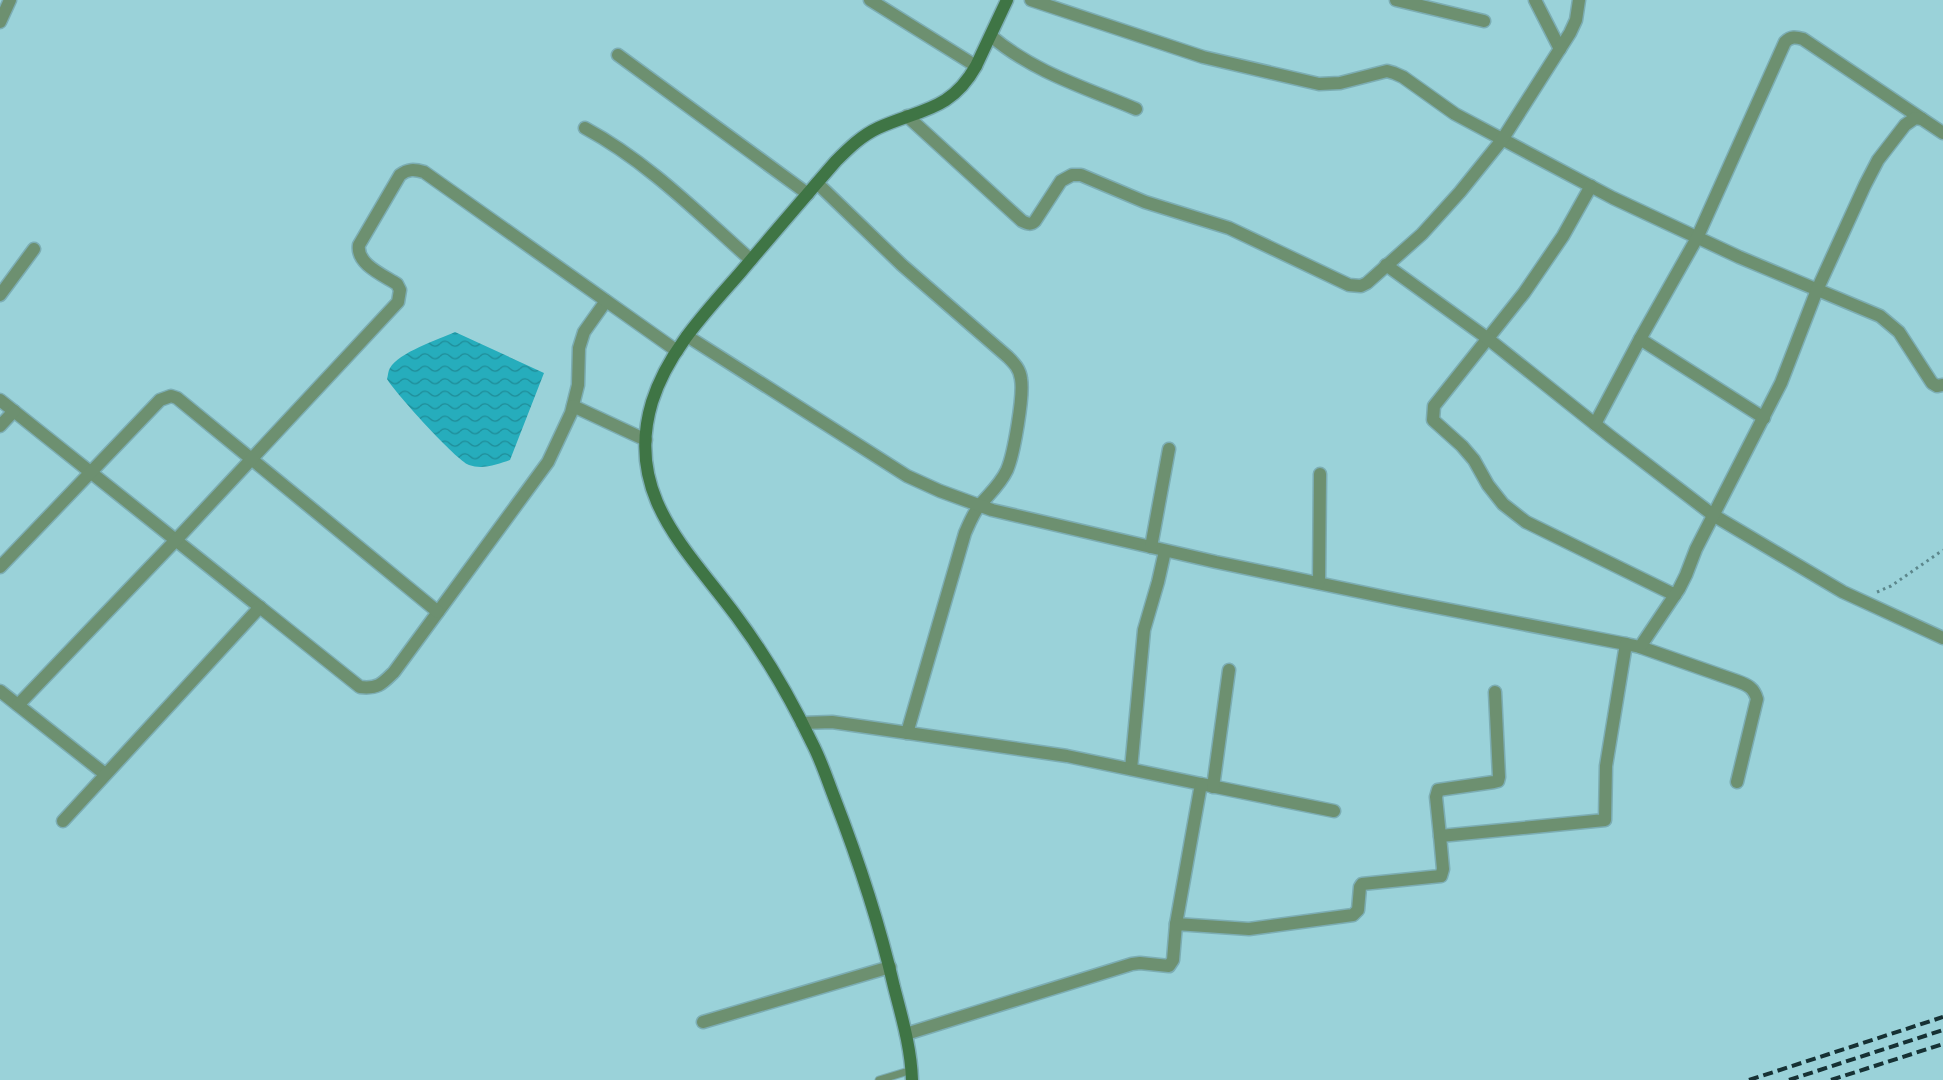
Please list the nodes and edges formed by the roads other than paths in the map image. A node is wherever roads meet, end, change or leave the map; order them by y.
1 (10, 0) edge
2 (870, 0) edge
3 (1007, 0) edge
4 (1031, 0) edge
5 (1396, 0) edge
6 (1535, 0) edge
7 (1580, 0) edge
8 (1484, 21) dead end
9 (0, 22) edge
10 (991, 36) junction
11 (1560, 49) junction
12 (618, 55) dead end
13 (976, 66) junction
14 (1136, 108) dead end
15 (907, 116) junction
16 (1922, 119) junction
17 (585, 128) dead end
18 (1943, 133) edge
19 (1502, 140) junction
20 (817, 183) junction
21 (1591, 186) junction
22 (808, 194) junction
23 (1697, 238) junction
24 (34, 250) dead end
25 (751, 260) junction
26 (1386, 266) junction
27 (1817, 290) junction
28 (0, 296) edge
29 (606, 300) junction
30 (687, 336) junction
31 (1487, 338) junction
32 (1640, 338) junction
33 (677, 351) junction
34 (1943, 385) edge
35 (0, 400) edge
36 (573, 406) junction
37 (14, 411) junction
38 (1764, 418) junction
39 (1595, 424) junction
40 (0, 426) edge
41 (646, 440) junction
42 (1169, 449) dead end
43 (252, 459) junction
44 (90, 472) junction
45 (1320, 474) dead end
46 (980, 506) junction
47 (1714, 515) junction
48 (176, 540) junction
49 (1151, 547) junction
50 (1165, 551) junction
51 (0, 568) edge
52 (1319, 583) junction
53 (1675, 595) junction
54 (260, 606) junction
55 (438, 612) junction
56 (1943, 638) edge
57 (1626, 644) junction
58 (1640, 647) junction
59 (1229, 670) dead end
60 (0, 692) edge
61 (1495, 692) dead end
62 (18, 706) junction
63 (802, 723) junction
64 (907, 733) junction
65 (1131, 769) junction
66 (105, 774) junction
67 (1737, 782) dead end
68 (1207, 786) junction
69 (1334, 811) dead end
70 (63, 821) dead end
71 (1440, 836) junction
72 (1176, 924) junction
73 (890, 967) junction
74 (703, 1022) dead end
75 (906, 1034) junction
76 (912, 1075) edge
77 (878, 1080) edge

1 - 9 street
2 - 13 street
3 - 10 street
4 - 19 street
5 - 8 street
6 - 11 street
7 - 11 street
10 - 13 street
10 - 14 street
11 - 19 street
12 - 22 street
13 - 15 street
15 - 20 street
15 - 26 street
16 - 18 street
16 - 23 street
16 - 27 street
17 - 25 street
19 - 21 street
19 - 26 street
20 - 22 street
20 - 46 street
21 - 23 street
21 - 31 street
22 - 25 street
23 - 27 street
23 - 32 street
24 - 28 street
25 - 30 street
26 - 31 street
27 - 34 street
27 - 38 street
29 - 33 street
29 - 36 street
29 - 43 street
30 - 33 street
30 - 46 street
31 - 39 street
31 - 53 street
32 - 38 street
32 - 39 street
33 - 41 street
35 - 37 street
36 - 41 street
36 - 55 street
37 - 40 street
37 - 44 street
38 - 47 street
39 - 47 street
41 - 63 street
42 - 49 street
43 - 44 street
43 - 48 street
43 - 55 street
44 - 48 street
44 - 51 street
45 - 52 street
46 - 49 street
46 - 64 street
47 - 53 street
47 - 56 street
48 - 54 street
48 - 62 street
49 - 50 street
50 - 52 street
50 - 65 street
52 - 57 street
53 - 58 street
54 - 55 street
54 - 66 street
57 - 58 street
57 - 71 street
58 - 67 street
59 - 68 street
60 - 62 street
61 - 71 street
62 - 66 street
63 - 64 street
63 - 73 street
64 - 65 street
65 - 68 street
66 - 70 street
68 - 69 street
68 - 72 street
71 - 72 street
72 - 75 street
73 - 74 street
73 - 75 street
75 - 76 street
76 - 77 lane

